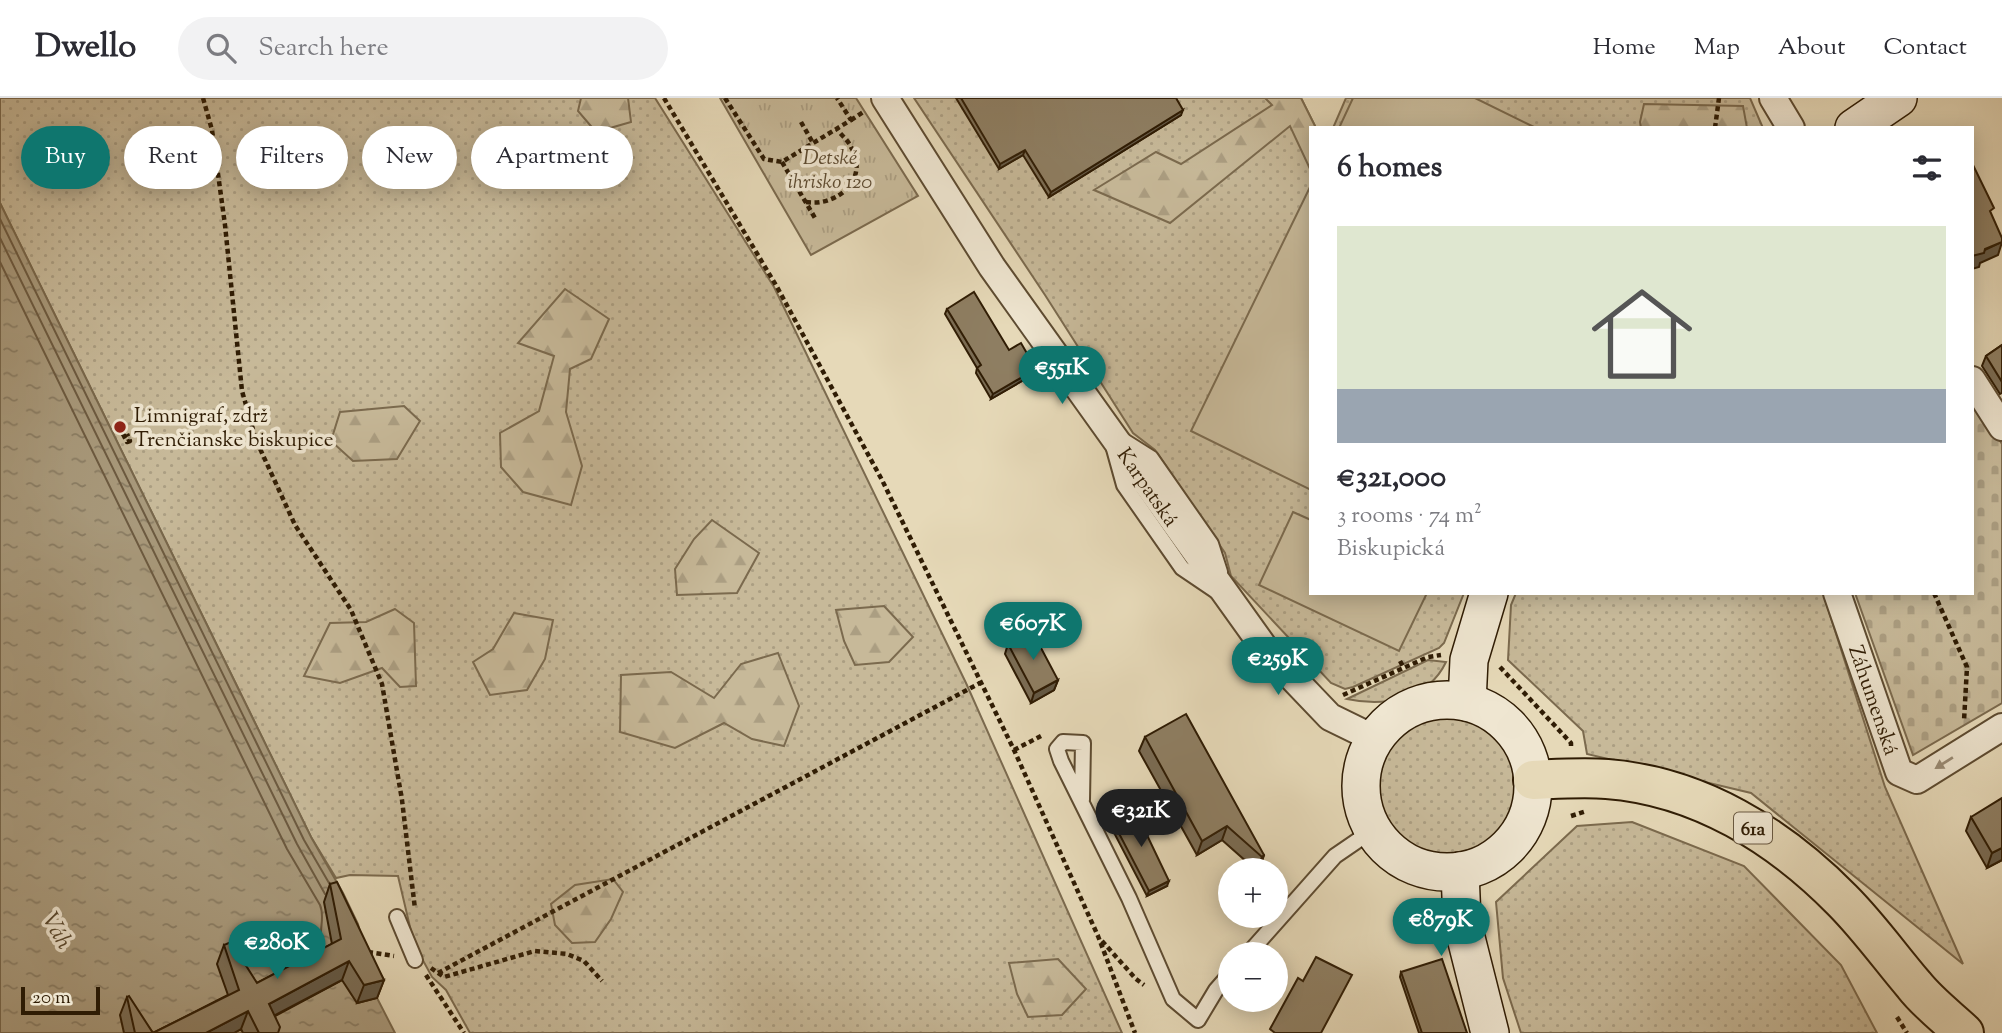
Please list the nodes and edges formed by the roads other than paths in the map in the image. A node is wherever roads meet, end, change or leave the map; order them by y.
1 (1773, 98) edge
2 (1898, 98) edge
3 (874, 105) edge
4 (1790, 126) edge
5 (1859, 126) edge
6 (1974, 383) edge
7 (2002, 427) edge
8 (1488, 595) edge
9 (1838, 595) edge
10 (1467, 702) junction
11 (2002, 727) edge
12 (1375, 739) junction
13 (1533, 780) junction
14 (1082, 800) dead end
15 (1373, 830) junction
16 (1460, 871) junction
17 (397, 917) dead end
18 (1259, 942) edge
19 (415, 960) road end
20 (1218, 988) edge
21 (1906, 1001) junction
22 (1490, 1033) edge
23 (1937, 1033) edge
24 (1964, 1033) edge

1 - 4 street
2 - 5 street
3 - 12 street, Karpatská
6 - 7 street
8 - 10 street
11 -> 9 street, Záhumenská
10 - 12 street
10 - 13 street
12 - 15 street
13 - 16 street
13 - 21 main road, 61a
14 - 20 lane
15 - 16 street
15 - 18 lane
16 - 22 street
17 - 19 lane
21 - 23 main road, 61a
21 - 24 main road, 61a

